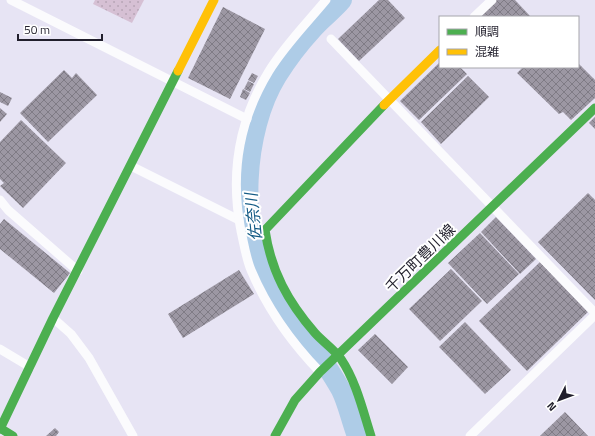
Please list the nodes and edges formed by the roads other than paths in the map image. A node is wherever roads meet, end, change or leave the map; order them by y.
1 (11, 0) edge
2 (214, 0) edge
3 (326, 0) edge
4 (492, 0) edge
5 (475, 16) edge
6 (331, 39) dead end
7 (439, 51) edge
8 (173, 81) junction
9 (389, 100) junction
10 (595, 108) edge
11 (247, 119) junction
12 (131, 166) junction
13 (0, 200) edge
14 (493, 206) junction
15 (239, 220) junction
16 (78, 270) junction
17 (595, 314) edge
18 (53, 318) junction
19 (0, 349) edge
20 (338, 355) junction
21 (30, 367) junction
22 (320, 372) junction
23 (0, 428) edge
24 (13, 436) edge
25 (133, 436) edge
26 (275, 436) edge
27 (371, 436) edge
28 (470, 436) edge

1 - 8 street
2 - 8 street
3 - 11 street
4 - 5 street
6 - 9 street
7 - 9 street
8 - 11 street
8 - 12 street
9 - 14 street
9 - 20 street
10 - 14 street, 千万町豊川線
11 - 15 street
12 - 15 street
12 - 16 street
13 - 16 street
14 - 17 street
14 - 20 street, 千万町豊川線
15 - 22 street
16 - 18 street
17 - 28 street
18 - 21 street
18 - 25 street
19 - 21 street
20 - 22 street, 千万町豊川線
20 - 27 street
21 - 23 street
22 - 26 street, 千万町豊川線
23 - 24 street

